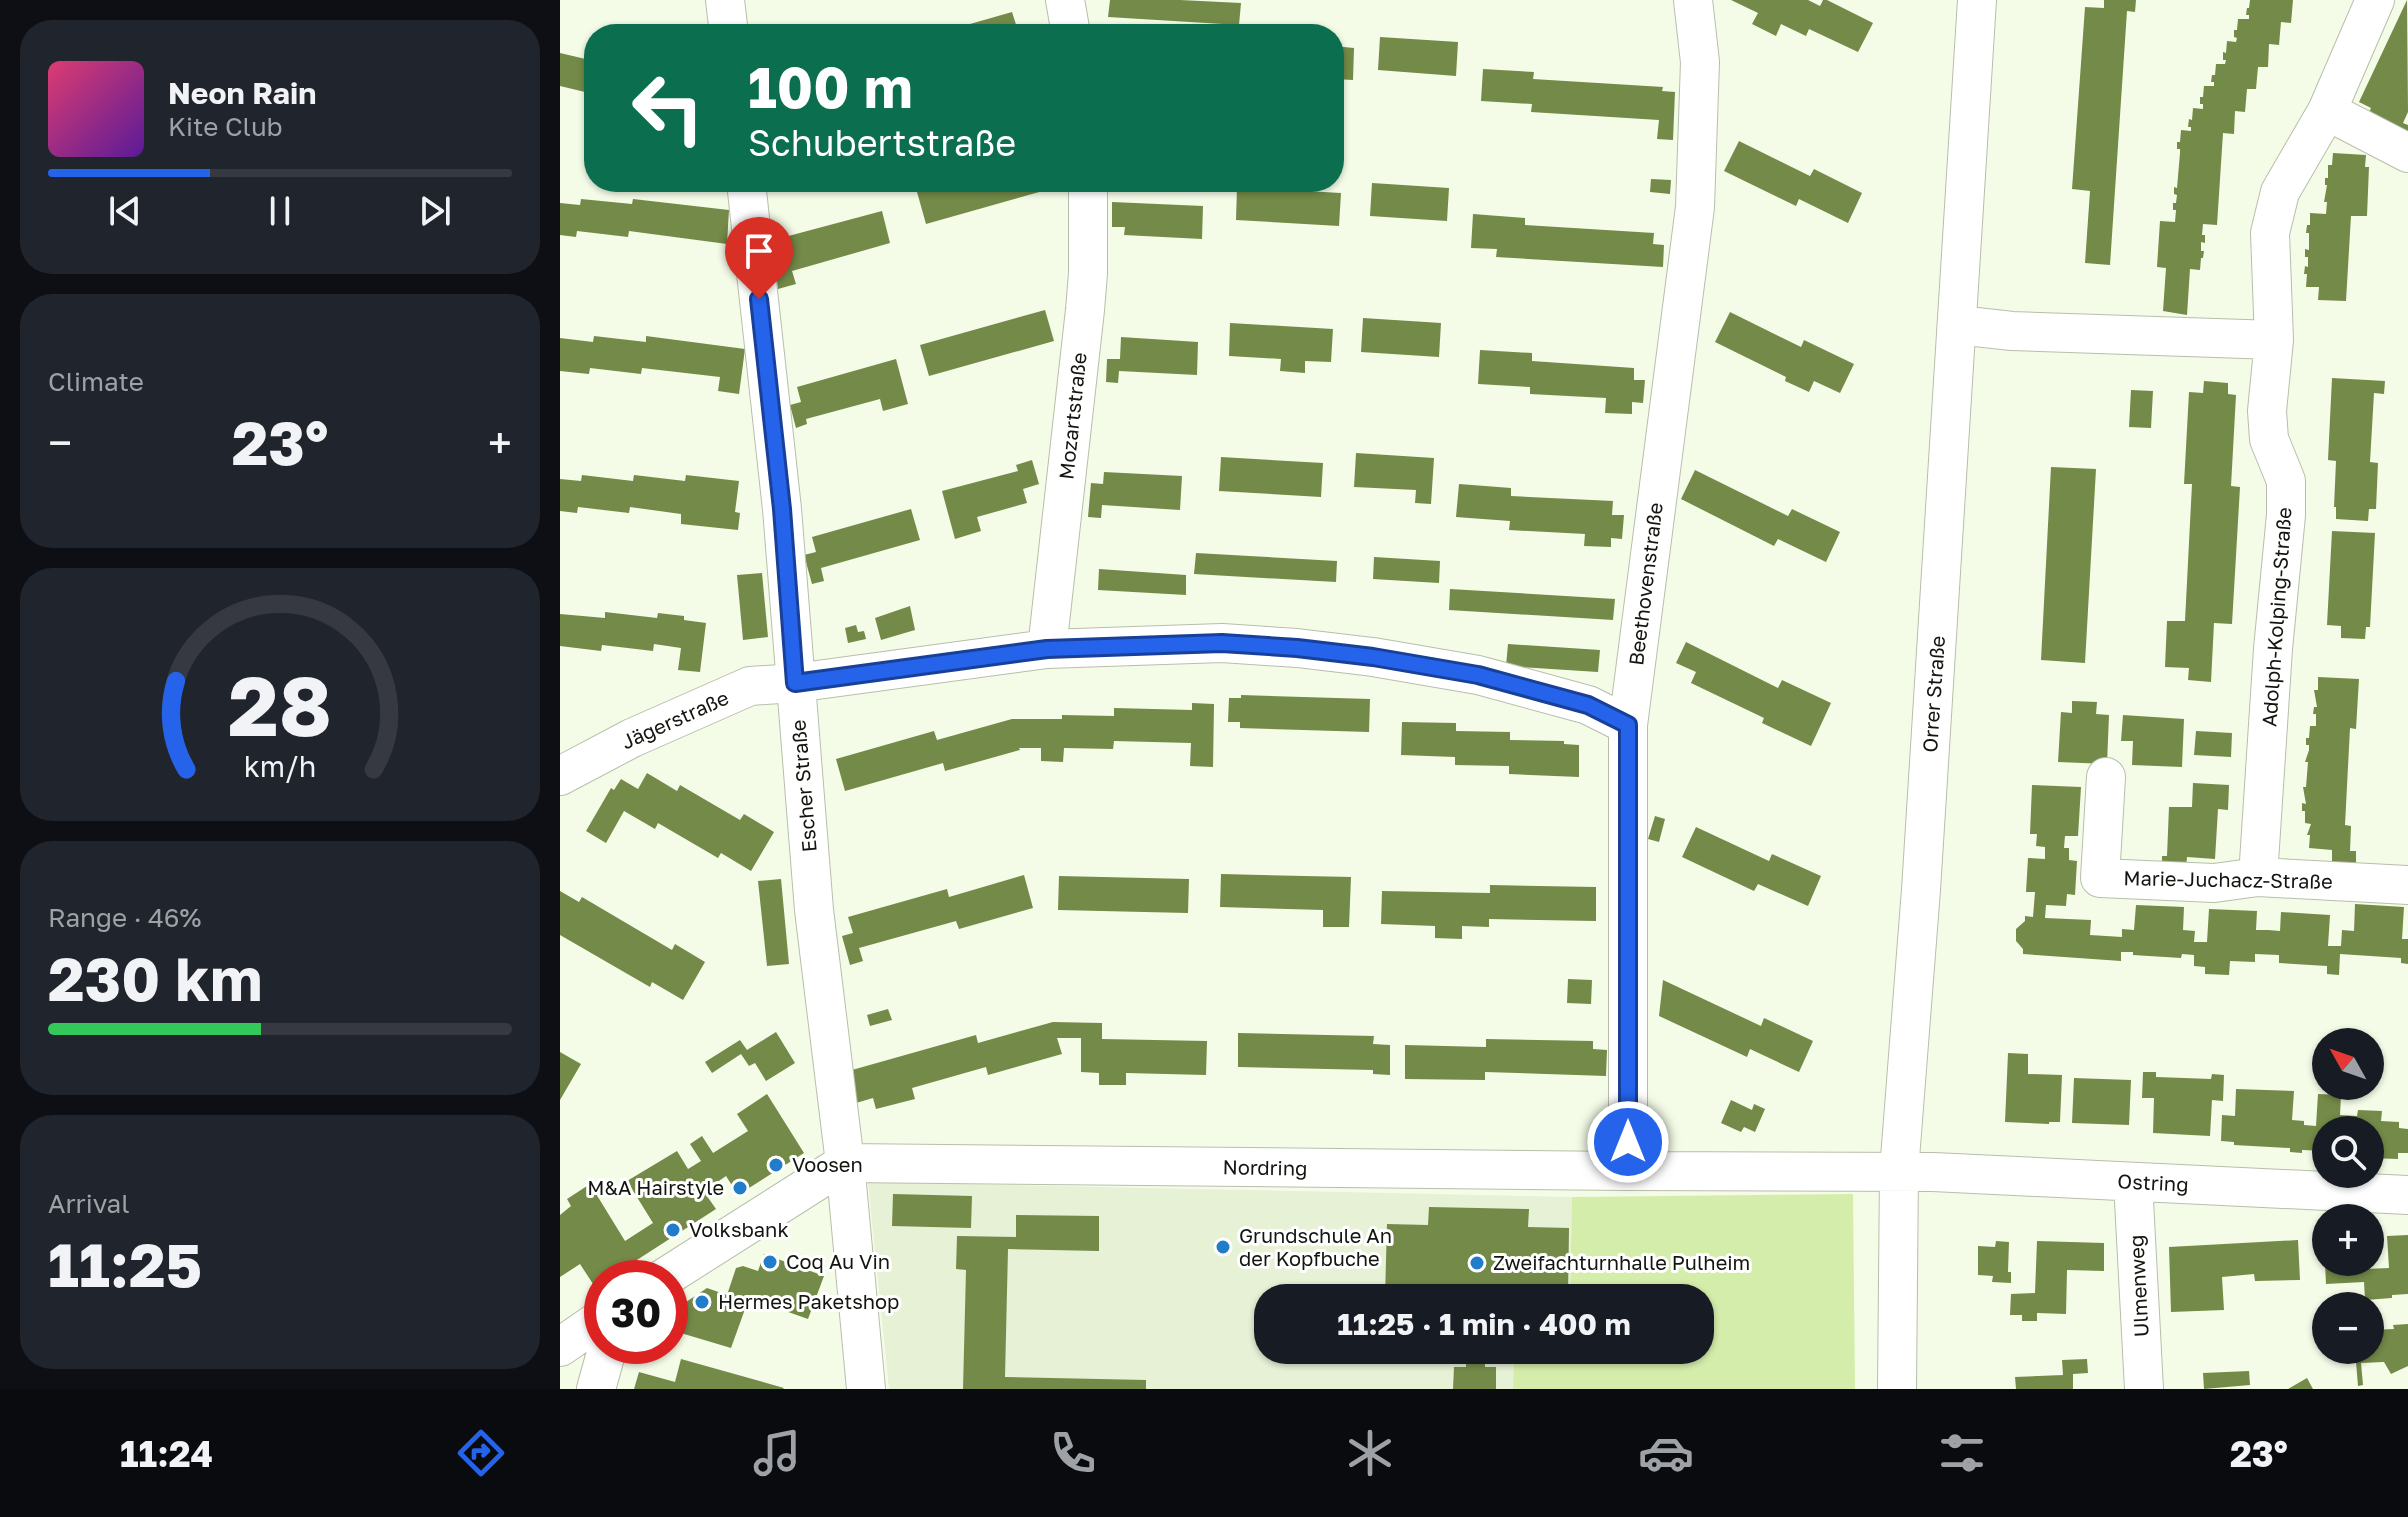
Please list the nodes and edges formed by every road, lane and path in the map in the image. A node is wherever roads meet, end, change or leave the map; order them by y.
1 (725, 0) edge
2 (1065, 0) edge
3 (1693, 0) edge
4 (1977, 0) edge
5 (2375, 0) edge
6 (728, 24) edge
7 (1069, 24) edge
8 (2327, 111) junction
9 (2408, 153) edge
10 (747, 192) edge
11 (1088, 192) edge
12 (1958, 325) junction
13 (2274, 340) junction
14 (1047, 649) junction
15 (795, 683) junction
16 (1628, 725) junction
17 (560, 776) edge
18 (2106, 777) dead end
19 (2258, 877) junction
20 (2408, 885) edge
21 (845, 1163) junction
22 (1628, 1171) junction
23 (1899, 1171) junction
24 (2133, 1182) junction
25 (2408, 1195) edge
26 (688, 1263) edge
27 (584, 1330) edge
28 (560, 1347) edge
29 (603, 1364) edge
30 (596, 1389) edge
31 (866, 1389) edge
32 (1897, 1389) edge
33 (2144, 1389) edge

1 - 6 street
2 - 7 street
3 - 16 street, Beethovenstraße
4 - 12 street, Orrer Straße
5 - 8 street, Adolph-Kolping-Straße
8 - 9 street
8 - 13 street, Adolph-Kolping-Straße
10 - 15 street, Escher Straße
11 - 14 street, Mozartstraße
12 - 13 street
12 - 23 street, Orrer Straße
13 - 19 street, Adolph-Kolping-Straße
14 - 15 street, Jägerstraße
14 - 16 street, Jägerstraße
15 - 17 street, Jägerstraße
15 - 21 street, Escher Straße
16 - 22 street, Beethovenstraße
18 - 19 street, Marie-Juchacz-Straße
19 - 20 street, Marie-Juchacz-Straße
21 - 22 street, Nordring
21 - 26 street
21 - 31 street, Escher Straße
22 - 23 street, Nordring
23 - 24 street, Ostring
23 - 32 street, Orrer Straße
24 - 25 street, Ostring
24 - 33 street, Ulmenweg
27 - 28 street
29 - 30 street

